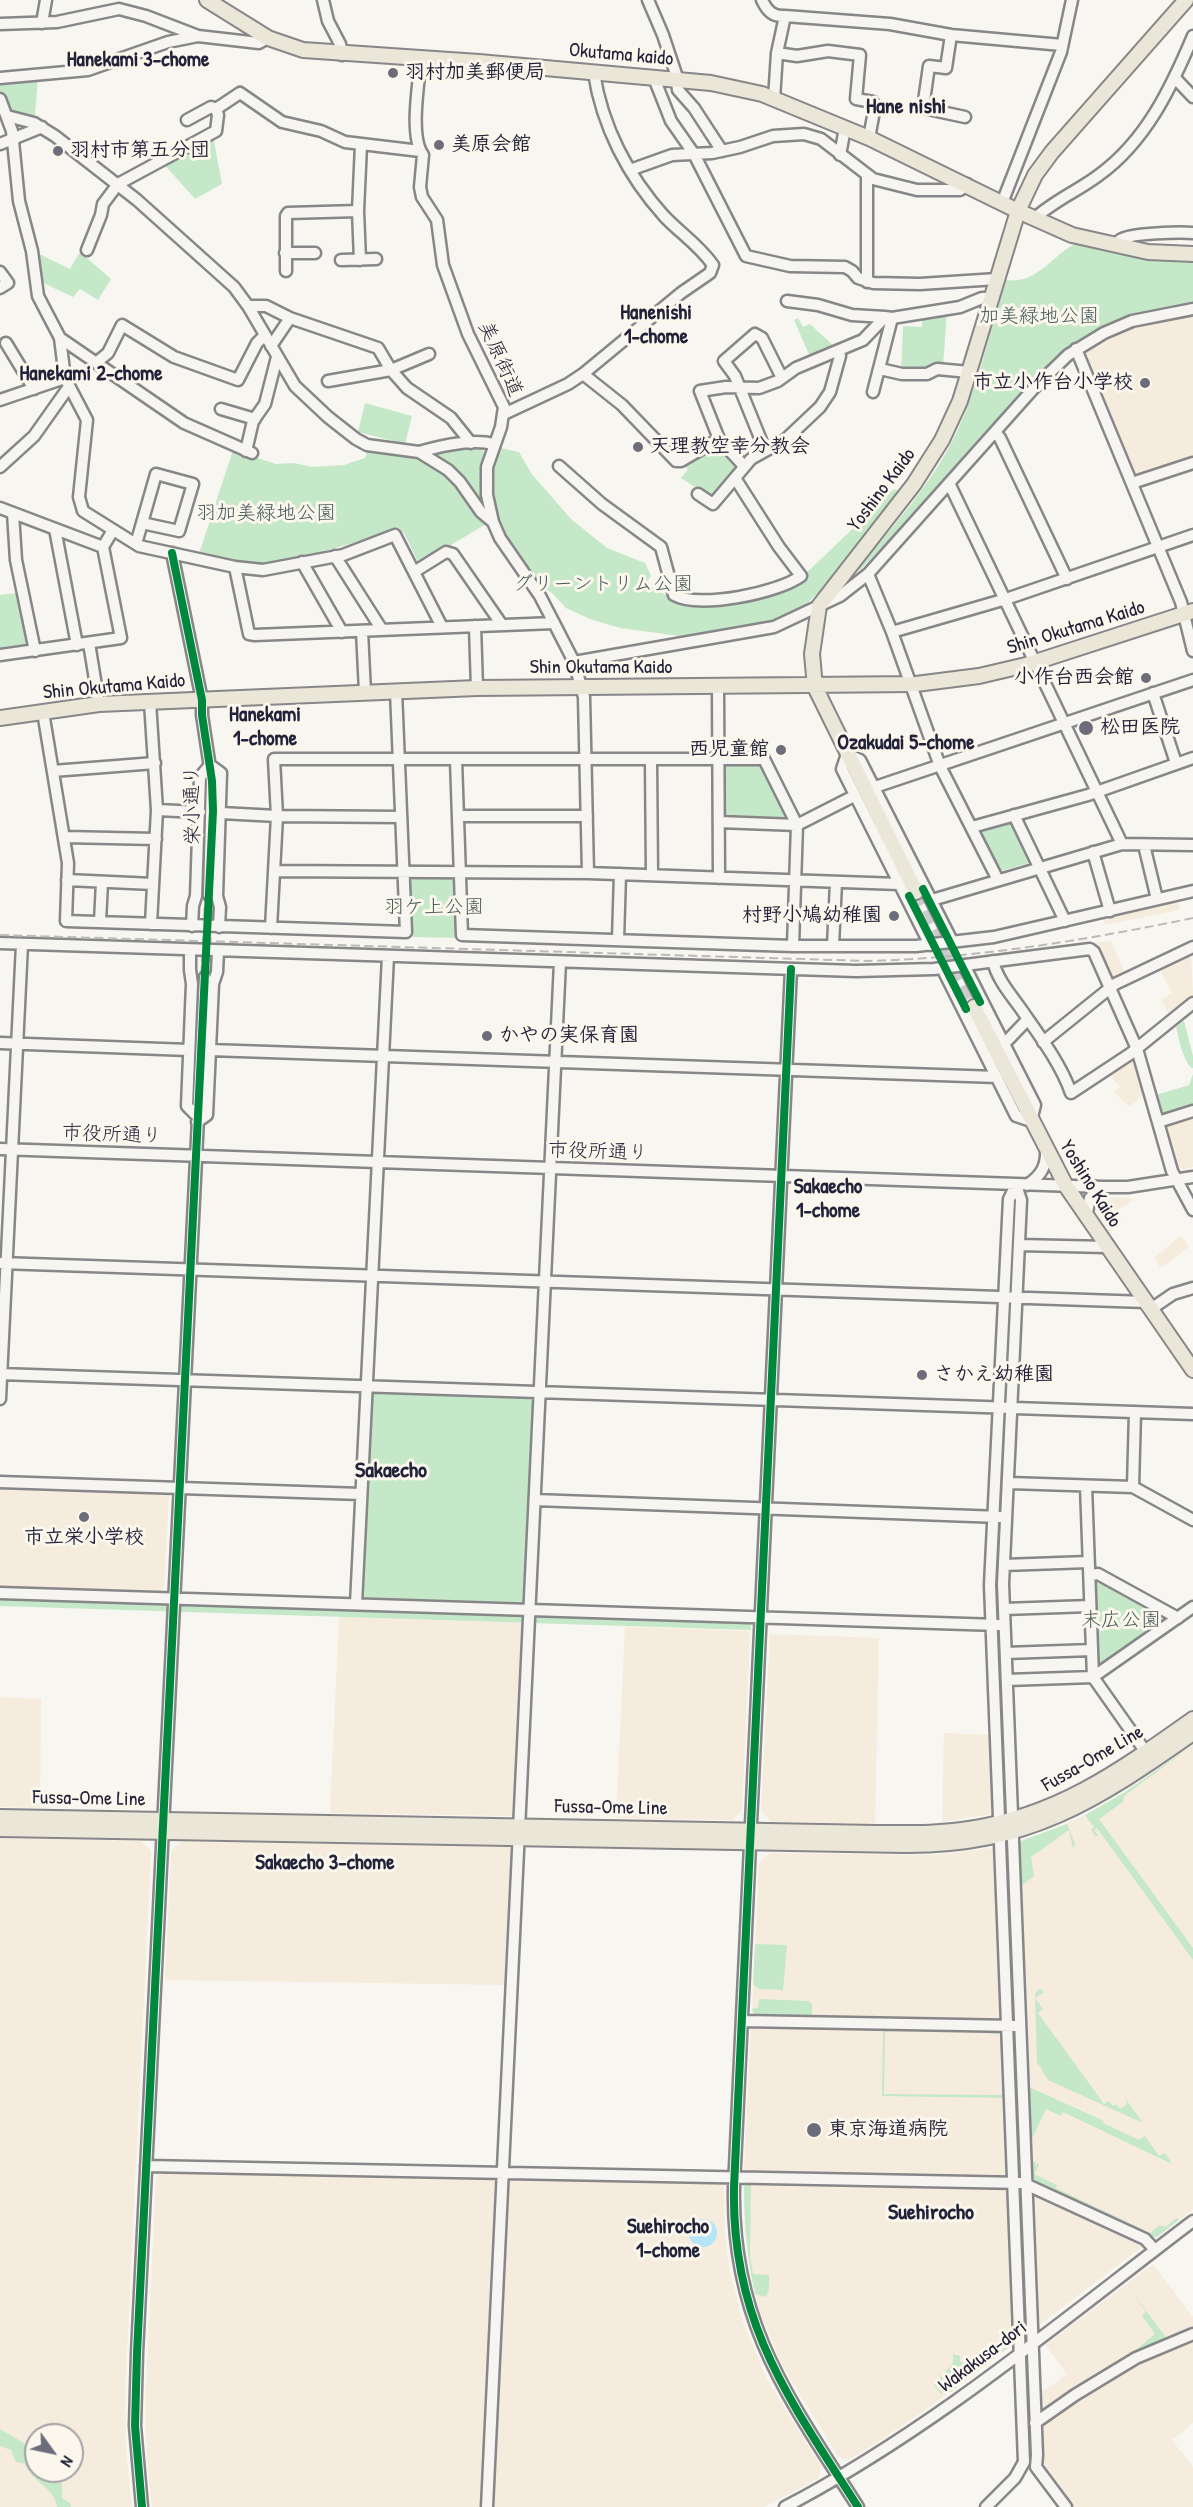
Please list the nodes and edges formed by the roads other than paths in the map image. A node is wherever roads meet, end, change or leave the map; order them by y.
1 (46, 0) edge
2 (207, 0) edge
3 (323, 0) edge
4 (648, 0) edge
5 (762, 0) edge
6 (1072, 0) edge
7 (1083, 0) edge
8 (1186, 0) edge
9 (785, 16) junction
10 (0, 24) edge
11 (42, 24) junction
12 (951, 35) junction
13 (198, 36) junction
14 (1193, 36) edge
15 (268, 38) junction
16 (1062, 45) junction
17 (777, 53) junction
18 (342, 55) junction
19 (421, 58) junction
20 (594, 73) junction
21 (0, 78) edge
22 (654, 78) junction
23 (1175, 78) junction
24 (677, 80) junction
25 (1193, 97) edge
26 (0, 99) edge
27 (774, 99) junction
28 (216, 109) junction
29 (7, 116) junction
30 (965, 117) dead end
31 (187, 120) dead end
32 (42, 127) junction
33 (845, 128) junction
34 (869, 138) junction
35 (11, 139) junction
36 (0, 144) edge
37 (361, 145) junction
38 (420, 151) junction
39 (722, 151) junction
40 (694, 154) junction
41 (840, 155) junction
42 (630, 170) junction
43 (867, 177) junction
44 (118, 184) junction
45 (967, 184) junction
46 (1002, 203) junction
47 (358, 211) junction
48 (1018, 211) junction
49 (1034, 219) junction
50 (1193, 233) edge
51 (1115, 245) junction
52 (87, 250) dead end
53 (285, 253) junction
54 (315, 253) dead end
55 (1193, 254) edge
56 (376, 259) dead end
57 (342, 260) dead end
58 (360, 260) junction
59 (286, 271) dead end
60 (0, 272) edge
61 (997, 279) junction
62 (867, 282) junction
63 (0, 288) edge
64 (991, 298) junction
65 (788, 301) dead end
66 (248, 306) junction
67 (1193, 309) edge
68 (888, 317) junction
69 (290, 318) junction
70 (264, 336) junction
71 (60, 339) junction
72 (6, 343) dead end
73 (270, 346) junction
74 (1076, 349) junction
75 (839, 351) junction
76 (429, 354) dead end
77 (277, 357) junction
78 (97, 362) junction
79 (880, 369) junction
80 (391, 370) junction
81 (969, 372) junction
82 (583, 374) junction
83 (782, 378) junction
84 (328, 381) dead end
85 (67, 383) junction
86 (738, 387) junction
87 (34, 389) junction
88 (873, 392) dead end
89 (0, 400) edge
90 (221, 409) dead end
91 (504, 414) junction
92 (255, 419) junction
93 (995, 432) junction
94 (718, 439) junction
95 (471, 443) junction
96 (494, 444) junction
97 (765, 450) junction
98 (419, 452) junction
99 (1193, 462) edge
100 (559, 466) dead end
101 (744, 466) junction
102 (0, 467) edge
103 (735, 478) junction
104 (949, 483) junction
105 (1132, 483) junction
106 (698, 494) dead end
107 (0, 508) edge
108 (13, 513) junction
109 (493, 522) junction
110 (142, 523) junction
111 (55, 529) junction
112 (113, 530) junction
113 (1193, 535) edge
114 (136, 544) junction
115 (1158, 546) junction
116 (103, 547) junction
117 (168, 552) junction
118 (335, 556) junction
119 (302, 562) junction
120 (235, 567) junction
121 (414, 572) junction
122 (868, 574) junction
123 (1067, 579) junction
124 (1006, 599) junction
125 (819, 606) junction
126 (1189, 613) edge
127 (554, 622) junction
128 (502, 625) junction
129 (475, 626) junction
130 (442, 627) junction
131 (382, 630) junction
132 (362, 631) junction
133 (342, 632) junction
134 (892, 632) junction
135 (89, 643) junction
136 (77, 645) junction
137 (35, 651) junction
138 (1193, 651) edge
139 (0, 655) edge
140 (574, 662) junction
141 (1036, 663) junction
142 (1193, 680) edge
143 (910, 684) junction
144 (581, 687) junction
145 (718, 687) junction
146 (816, 687) junction
147 (477, 688) junction
148 (396, 691) junction
149 (365, 692) junction
150 (1153, 693) junction
151 (198, 700) junction
152 (150, 702) junction
153 (99, 704) junction
154 (43, 712) junction
155 (0, 718) edge
156 (1065, 723) junction
157 (847, 754) junction
158 (1193, 758) edge
159 (400, 759) junction
160 (456, 760) junction
161 (585, 760) junction
162 (718, 760) junction
163 (651, 761) junction
164 (154, 763) junction
165 (1176, 763) junction
166 (210, 765) junction
167 (940, 766) junction
168 (53, 771) junction
169 (875, 787) junction
170 (1097, 791) junction
171 (854, 796) junction
172 (157, 810) junction
173 (200, 812) junction
174 (221, 813) junction
175 (277, 816) junction
176 (458, 816) junction
177 (586, 816) junction
178 (1014, 816) junction
179 (401, 817) junction
180 (719, 822) junction
181 (797, 825) junction
182 (972, 827) junction
183 (64, 837) junction
184 (156, 839) junction
185 (1122, 844) junction
186 (1144, 845) junction
187 (1193, 845) edge
188 (1093, 852) junction
189 (1038, 869) junction
190 (274, 871) junction
191 (403, 871) junction
192 (460, 872) junction
193 (588, 873) junction
194 (620, 874) junction
195 (652, 875) junction
196 (719, 878) junction
197 (67, 880) junction
198 (998, 880) junction
199 (795, 881) junction
200 (102, 882) junction
201 (836, 882) junction
202 (153, 884) junction
203 (899, 884) junction
204 (1193, 891) edge
205 (916, 892) tunnel mouth
206 (209, 896) tunnel mouth
207 (1158, 899) junction
208 (932, 900) junction
209 (1110, 911) junction
210 (1065, 921) junction
211 (100, 922) junction
212 (151, 924) junction
213 (192, 926) junction
214 (219, 927) junction
215 (272, 928) junction
216 (618, 940) junction
217 (0, 943) edge
218 (953, 943) junction
219 (22, 944) junction
220 (930, 945) junction
221 (793, 946) junction
222 (833, 946) junction
223 (1193, 947) edge
224 (190, 950) junction
225 (218, 951) junction
226 (388, 956) junction
227 (993, 961) junction
228 (560, 962) junction
229 (964, 965) junction
230 (942, 968) junction
231 (792, 969) junction
232 (205, 976) tunnel mouth
233 (1110, 988) junction
234 (1193, 1003) edge
235 (974, 1007) tunnel mouth
236 (1028, 1019) junction
237 (1043, 1042) junction
238 (0, 1043) edge
239 (18, 1044) junction
240 (1005, 1044) junction
241 (1137, 1049) junction
242 (189, 1050) junction
243 (210, 1050) junction
244 (383, 1056) junction
245 (555, 1062) junction
246 (787, 1070) junction
247 (997, 1077) junction
248 (1193, 1112) edge
249 (196, 1119) junction
250 (1031, 1121) junction
251 (1158, 1122) junction
252 (0, 1149) edge
253 (12, 1149) junction
254 (1046, 1149) junction
255 (195, 1156) junction
256 (377, 1162) junction
257 (551, 1168) junction
258 (782, 1177) junction
259 (1193, 1177) edge
260 (1176, 1181) junction
261 (1021, 1185) junction
262 (1066, 1186) junction
263 (1103, 1187) junction
264 (1193, 1210) edge
265 (1086, 1217) junction
266 (1019, 1245) junction
267 (1107, 1247) junction
268 (3, 1263) edge
269 (189, 1269) junction
270 (372, 1276) junction
271 (545, 1283) junction
272 (1193, 1288) edge
273 (777, 1290) junction
274 (1004, 1298) junction
275 (1016, 1299) junction
276 (1148, 1306) junction
277 (1193, 1370) edge
278 (1, 1374) edge
279 (184, 1380) junction
280 (366, 1386) junction
281 (540, 1392) junction
282 (0, 1399) edge
283 (771, 1399) junction
284 (999, 1407) junction
285 (1011, 1408) junction
286 (1135, 1412) junction
287 (1193, 1414) edge
288 (0, 1482) edge
289 (1009, 1483) junction
290 (1086, 1486) junction
291 (1133, 1487) junction
292 (179, 1488) junction
293 (361, 1494) junction
294 (535, 1500) junction
295 (766, 1508) junction
296 (993, 1517) junction
297 (1006, 1517) junction
298 (1193, 1520) edge
299 (1088, 1562) junction
300 (1004, 1565) junction
301 (1090, 1575) junction
302 (0, 1593) edge
303 (173, 1598) junction
304 (356, 1604) junction
305 (1090, 1606) junction
306 (1193, 1607) edge
307 (1004, 1609) junction
308 (529, 1611) junction
309 (761, 1617) junction
310 (1178, 1618) junction
311 (1005, 1624) junction
312 (992, 1626) junction
313 (1092, 1650) junction
314 (1006, 1653) junction
315 (1093, 1677) junction
316 (1007, 1680) junction
317 (1193, 1719) edge
318 (1193, 1733) edge
319 (1150, 1757) junction
320 (0, 1817) edge
321 (162, 1826) junction
322 (1006, 1827) junction
323 (0, 1829) edge
324 (519, 1832) junction
325 (751, 1837) junction
326 (742, 2021) junction
327 (1020, 2025) junction
328 (1008, 2026) junction
329 (146, 2166) junction
330 (503, 2173) junction
331 (735, 2177) junction
332 (1014, 2183) junction
333 (1026, 2184) junction
334 (1193, 2221) edge
335 (1155, 2250) junction
336 (1017, 2266) junction
337 (1029, 2266) junction
338 (1193, 2334) edge
339 (1032, 2342) junction
340 (1020, 2351) junction
341 (1035, 2423) junction
342 (1029, 2462) junction
343 (839, 2477) junction
344 (142, 2507) edge
345 (487, 2507) edge
346 (785, 2507) edge
347 (858, 2507) edge
348 (986, 2507) edge
349 (1066, 2507) edge

1 - 11 street
2 - 15 main road, Okutama kaido
3 - 18 street
4 - 24 street
5 - 9 street
6 - 16 street
7 - 16 street
8 - 48 main road, Yoshino Kaido
9 - 12 street
9 - 17 street
10 - 11 street
11 - 13 street
12 - 16 street
12 - 30 street
13 - 15 street
13 - 21 street
14 - 23 street
15 - 18 main road, Okutama kaido
16 - 46 street
17 - 27 street
17 - 34 street
18 - 19 main road, Okutama kaido
19 - 20 main road, Okutama kaido
19 - 38 street, 美原街道
20 - 22 main road, Okutama kaido
20 - 42 street
22 - 24 main road, Okutama kaido
22 - 40 street
23 - 25 street
23 - 49 street
24 - 27 main road, Okutama kaido
24 - 39 street
26 - 29 street
27 - 33 main road, Okutama kaido
28 - 31 street
28 - 37 street
28 - 44 street
29 - 32 street
29 - 35 street
32 - 35 street
32 - 44 street
33 - 34 main road, Okutama kaido
33 - 41 street
34 - 45 main road, Okutama kaido
35 - 36 street
35 - 71 street
37 - 38 street
37 - 47 street
38 - 91 street, 美原街道
39 - 40 street
39 - 41 street
40 - 42 street
40 - 62 street
41 - 43 street
42 - 82 street
43 - 45 street
43 - 62 street
44 - 52 street
44 - 66 street
45 - 46 main road, Okutama kaido
46 - 48 main road, Okutama kaido
47 - 53 street
47 - 58 street
48 - 49 main road, Okutama kaido
48 - 61 main road, Yoshino Kaido
49 - 51 main road, Okutama kaido
50 - 51 street
51 - 55 main road, Okutama kaido
53 - 54 street
53 - 59 street
56 - 58 street
57 - 58 street
60 - 63 street
61 - 62 street
61 - 64 main road, Yoshino Kaido
64 - 68 street
64 - 81 main road, Yoshino Kaido
65 - 68 street
66 - 69 street
66 - 70 street
67 - 74 street
68 - 75 street
68 - 79 street
69 - 73 street
69 - 80 street
70 - 73 street
70 - 78 street
71 - 78 street
71 - 85 street
72 - 87 street
73 - 77 street
74 - 93 street
74 - 105 street
75 - 83 street
75 - 97 street
76 - 80 street
77 - 92 street
77 - 98 street
78 - 92 street
79 - 81 street
79 - 88 street
80 - 84 street
80 - 95 street
81 - 125 main road, Yoshino Kaido
82 - 91 street
82 - 94 street
83 - 86 street
83 - 86 street
85 - 87 street
85 - 102 street
85 - 112 street
86 - 94 street
86 - 97 street
87 - 89 street
90 - 92 street
91 - 96 street, 美原街道
93 - 104 street
93 - 123 street
94 - 101 street
95 - 96 street
95 - 98 street
96 - 109 street, 美原街道
97 - 101 street
98 - 109 street
99 - 105 street
100 - 103 street
101 - 103 street
103 - 106 street
104 - 122 street
104 - 124 street
105 - 115 street
107 - 108 street
108 - 111 street
108 - 137 street
109 - 127 street, 美原街道
110 - 110 street
110 - 114 street
111 - 116 street
111 - 136 street
112 - 114 street
112 - 116 street
113 - 115 street
114 - 117 street
115 - 123 street
115 - 126 street
116 - 135 street
117 - 120 street
117 - 151 street, 栄小通り
118 - 119 street
118 - 121 street
118 - 131 street
119 - 120 street
119 - 133 street
120 - 133 street
121 - 128 street
121 - 130 street
122 - 125 street
122 - 134 street
123 - 124 street
124 - 134 street
124 - 141 street
125 - 140 street
125 - 146 main road, Yoshino Kaido
126 - 138 street
126 - 141 main road, Shin Okutama Kaido
127 - 128 street
127 - 140 street, 美原街道
128 - 129 street
129 - 130 street
129 - 147 street
130 - 131 street
131 - 132 street
132 - 133 street
132 - 149 street
134 - 143 street
135 - 136 street
135 - 153 street
136 - 137 street
137 - 139 street
140 - 144 street, 美原街道
141 - 143 main road, Shin Okutama Kaido
141 - 156 street
142 - 150 street
143 - 146 main road, Shin Okutama Kaido
143 - 167 street
144 - 145 main road, Shin Okutama Kaido
144 - 147 main road, Shin Okutama Kaido
144 - 161 street, 美原街道
145 - 146 main road, Shin Okutama Kaido
145 - 162 street
146 - 157 main road, Yoshino Kaido
147 - 148 main road, Shin Okutama Kaido
148 - 149 main road, Shin Okutama Kaido
148 - 159 street
149 - 151 main road, Shin Okutama Kaido
150 - 156 street
150 - 165 street
151 - 152 main road, Shin Okutama Kaido
151 - 166 street, 栄小通り
152 - 153 main road, Shin Okutama Kaido
152 - 164 street
153 - 154 main road, Shin Okutama Kaido
154 - 155 main road, Shin Okutama Kaido
154 - 168 street
156 - 167 street
156 - 170 street
157 - 169 street
157 - 171 street
157 - 205 main road, Yoshino Kaido
158 - 165 street
159 - 160 street
159 - 175 street
159 - 179 street
160 - 161 street
160 - 176 street
161 - 163 street
161 - 177 street, 美原街道
162 - 163 street
162 - 180 street
162 - 181 street
163 - 195 street
164 - 168 street
164 - 172 street
165 - 170 street
166 - 173 street
166 - 174 street
166 - 206 street, 栄小通り
167 - 169 street
167 - 182 street
168 - 183 street
169 - 208 street
170 - 178 street
170 - 185 street
171 - 181 street
171 - 203 street
172 - 173 street
172 - 184 street
173 - 213 street
174 - 175 street
174 - 214 street
175 - 179 street
175 - 190 street
176 - 177 street
176 - 192 street
177 - 193 street, 美原街道
178 - 182 street
178 - 189 street
179 - 191 street
180 - 181 street
180 - 196 street
181 - 199 street
182 - 198 street
183 - 184 street
183 - 197 street
184 - 202 street
185 - 186 street
185 - 188 street
186 - 187 street
186 - 207 street
188 - 189 street
188 - 209 street
189 - 198 street
189 - 210 street
190 - 191 street
190 - 215 street
191 - 192 street
191 - 215 street
192 - 193 street
192 - 216 street
193 - 194 street
194 - 195 street
194 - 216 street
195 - 196 street
196 - 199 street
197 - 200 street
197 - 211 street
198 - 208 street
199 - 201 street
199 - 221 street
200 - 202 street
200 - 211 street
201 - 203 street
201 - 222 street
202 - 212 street
203 - 220 street
204 - 207 street
207 - 209 street
208 - 218 street
209 - 210 street
210 - 218 street
211 - 212 street
212 - 213 street
213 - 214 street
214 - 215 street
216 - 221 street
217 - 219 street
218 - 220 street
219 - 224 street
219 - 239 street
220 - 222 street
221 - 222 street
223 - 233 street
224 - 225 street
224 - 242 street
225 - 226 street
225 - 243 street
226 - 228 street
226 - 244 street
227 - 229 street
227 - 233 street
227 - 236 street
228 - 231 street
228 - 245 street
229 - 230 street
229 - 240 street
230 - 231 street
230 - 247 street
231 - 246 street
232 - 249 street
233 - 237 street
233 - 241 street
234 - 241 street
235 - 250 main road, Yoshino Kaido
236 - 237 street
236 - 240 street
237 - 241 street
238 - 239 street
239 - 242 street
239 - 253 street
240 - 250 street
241 - 251 street
242 - 249 street
243 - 244 street
243 - 249 street
244 - 245 street
244 - 256 street
245 - 246 street
245 - 257 street
246 - 247 street
246 - 258 street
247 - 250 street
248 - 251 street
249 - 255 street
250 - 254 main road, Yoshino Kaido
251 - 260 street
252 - 253 street, 市役所通り
253 - 255 street, 市役所通り
253 - 268 street
254 - 261 street
254 - 262 main road, Yoshino Kaido
255 - 256 street, 市役所通り
255 - 269 street
256 - 257 street, 市役所通り
256 - 270 street
257 - 258 street, 市役所通り
257 - 271 street
258 - 261 street, 市役所通り
258 - 273 street
259 - 260 street, 市役所通り
260 - 263 street, 市役所通り
260 - 264 street
261 - 262 street, 市役所通り
261 - 266 street
261 - 274 street
262 - 263 street, 市役所通り
262 - 265 main road, Yoshino Kaido
263 - 265 street
265 - 267 main road, Yoshino Kaido
266 - 267 street
266 - 275 street
267 - 276 main road, Yoshino Kaido
268 - 269 street
268 - 278 street
269 - 270 street
269 - 279 street
270 - 271 street
270 - 280 street
271 - 273 street
271 - 281 street
272 - 276 street
273 - 274 street
273 - 283 street
274 - 275 street
274 - 284 street
275 - 276 street
275 - 285 street
276 - 277 main road, Yoshino Kaido
278 - 279 street
278 - 282 street
279 - 280 street
279 - 292 street
280 - 281 street
280 - 293 street
281 - 283 street
281 - 294 street
283 - 284 street
283 - 295 street
284 - 285 street
284 - 296 street
285 - 286 street
285 - 289 street
286 - 287 street
286 - 291 street
288 - 292 street
289 - 290 street
289 - 297 street
290 - 291 street
290 - 299 street
291 - 298 street
292 - 293 street
292 - 303 street
293 - 304 street
294 - 295 street
294 - 308 street
295 - 296 street
295 - 309 street
296 - 297 street
296 - 312 street
297 - 300 street
299 - 300 street
299 - 301 street
300 - 307 street
301 - 305 street
301 - 310 street
302 - 303 street
303 - 304 street
303 - 321 street
304 - 308 street
305 - 307 street
305 - 313 street
306 - 310 street
307 - 311 street
308 - 309 street
308 - 324 street
309 - 312 street
309 - 325 street
310 - 315 street
311 - 312 street
311 - 314 street
312 - 322 street
313 - 314 street
313 - 315 street
314 - 316 street
315 - 316 street
315 - 319 street
316 - 322 street
317 - 319 main road, Fussa-Ome Line
318 - 319 main road, Fussa-Ome Line
319 - 322 main road, Fussa-Ome Line
320 - 321 main road, Fussa-Ome Line
321 - 323 main road, Fussa-Ome Line
321 - 324 main road, Fussa-Ome Line
321 - 329 street
322 - 325 main road, Fussa-Ome Line
322 - 327 street
322 - 328 street
324 - 325 main road, Fussa-Ome Line
324 - 330 street
325 - 326 street
326 - 328 street
326 - 331 street
327 - 328 street
327 - 333 street
328 - 332 street
329 - 330 street
329 - 344 street
330 - 331 street
330 - 345 street
331 - 332 street
331 - 343 street
332 - 333 street
332 - 336 street
333 - 335 street
333 - 337 street
334 - 335 street, Wakakusa-dori
335 - 339 street, Wakakusa-dori
336 - 337 street
336 - 340 street
337 - 339 street
338 - 341 street
339 - 340 street, Wakakusa-dori
339 - 341 street
340 - 342 street
340 - 343 street, Wakakusa-dori
341 - 342 street
342 - 348 street
342 - 349 street
343 - 346 street, Wakakusa-dori
343 - 347 street

